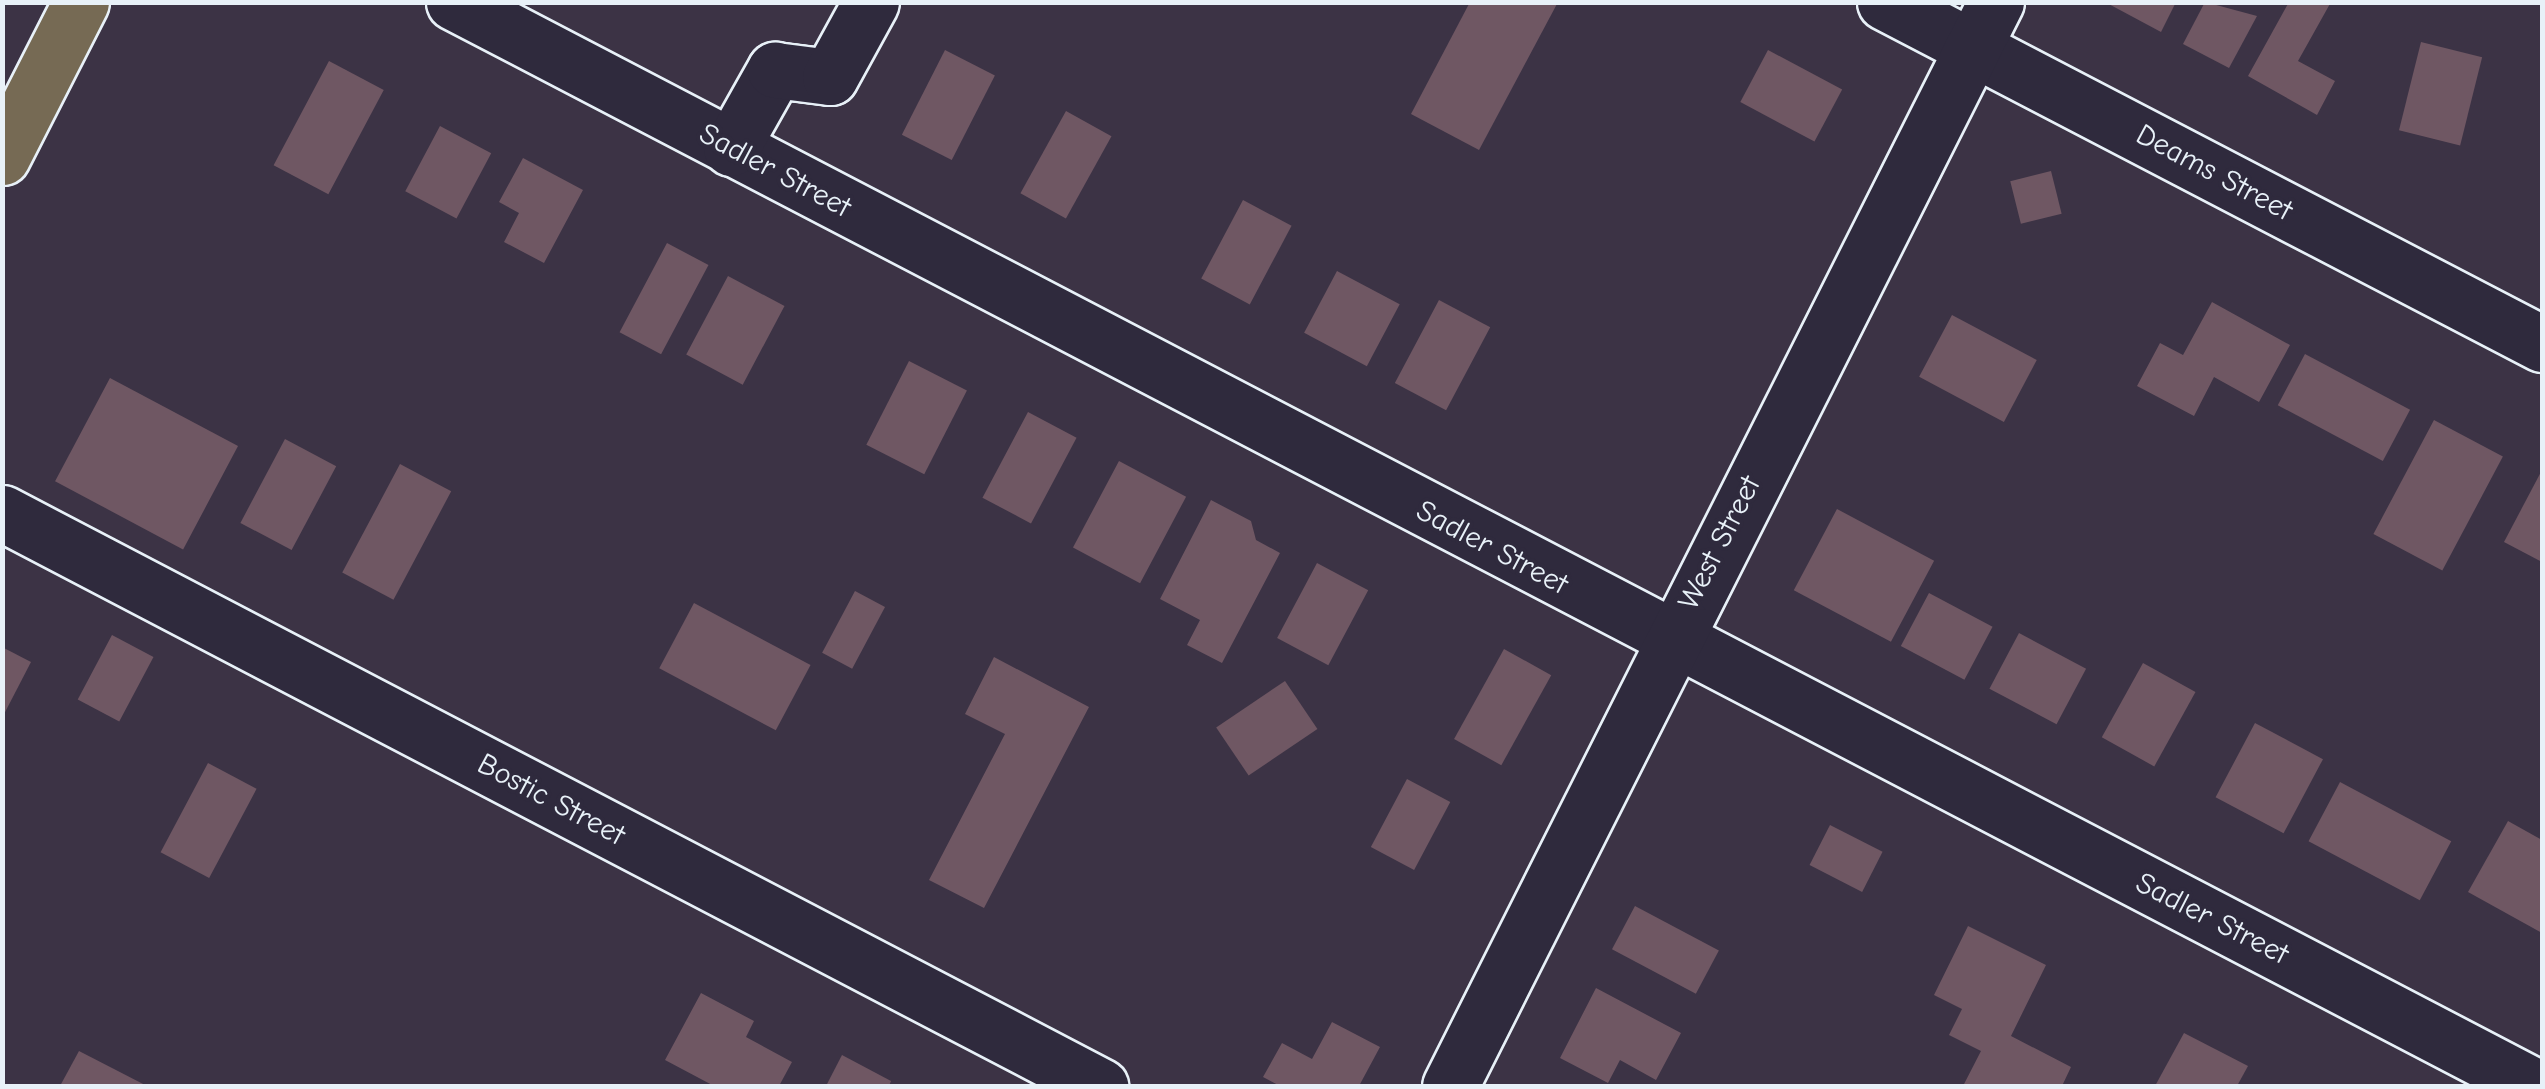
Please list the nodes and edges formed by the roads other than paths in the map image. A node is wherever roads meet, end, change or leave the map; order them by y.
1 (81, 2) edge
2 (454, 2) edge
3 (871, 2) edge
4 (1885, 2) edge
5 (1985, 26) edge
6 (18, 90) edge
7 (731, 148) junction
8 (2, 157) edge
9 (2542, 344) edge
10 (2, 513) edge
11 (1670, 640) junction
12 (1100, 1086) edge
13 (1450, 1086) edge
14 (2534, 1086) edge

1 - 6 main road
2 - 7 street, Sadler Street
3 - 7 street
4 - 5 street, Deams Street
5 - 9 street, Deams Street
5 - 11 street, West Street
6 - 8 main road
7 - 11 street, Sadler Street
10 - 12 street, Bostic Street
11 - 13 street, West Street
11 - 14 street, Sadler Street

